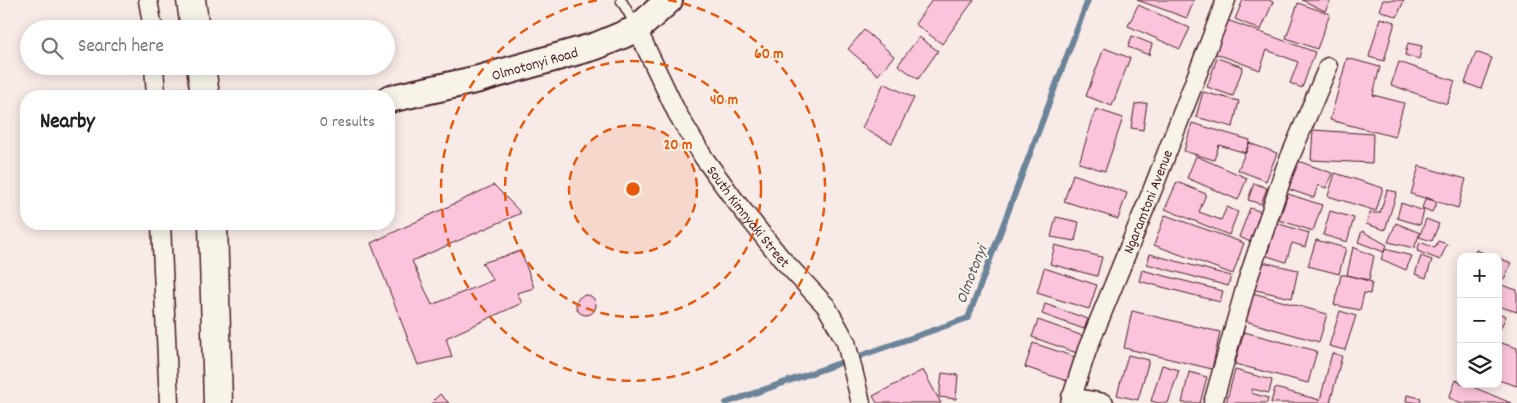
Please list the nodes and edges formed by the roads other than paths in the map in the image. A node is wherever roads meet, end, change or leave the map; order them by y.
1 (148, 0) edge
2 (191, 0) edge
3 (621, 0) edge
4 (669, 0) edge
5 (1226, 0) edge
6 (151, 20) edge
7 (194, 20) edge
8 (637, 29) junction
9 (1328, 67) dead end
10 (155, 75) edge
11 (202, 75) edge
12 (156, 90) edge
13 (204, 90) edge
14 (395, 98) edge
15 (161, 230) edge
16 (213, 230) edge
17 (1070, 400) edge
18 (169, 403) edge
19 (218, 403) edge
20 (861, 403) edge
21 (1104, 403) edge
22 (1213, 403) edge

1 - 6 street
2 - 7 highway
3 - 8 lane
4 - 8 street, Olmotonyi Road
5 - 17 street, Ngaramtoni Avenue
8 - 14 street, Olmotonyi Road
8 - 20 street, South Kimnyaki Street
9 - 22 street
10 - 12 street
11 - 13 highway
15 - 18 street
16 - 19 highway
17 - 21 street

